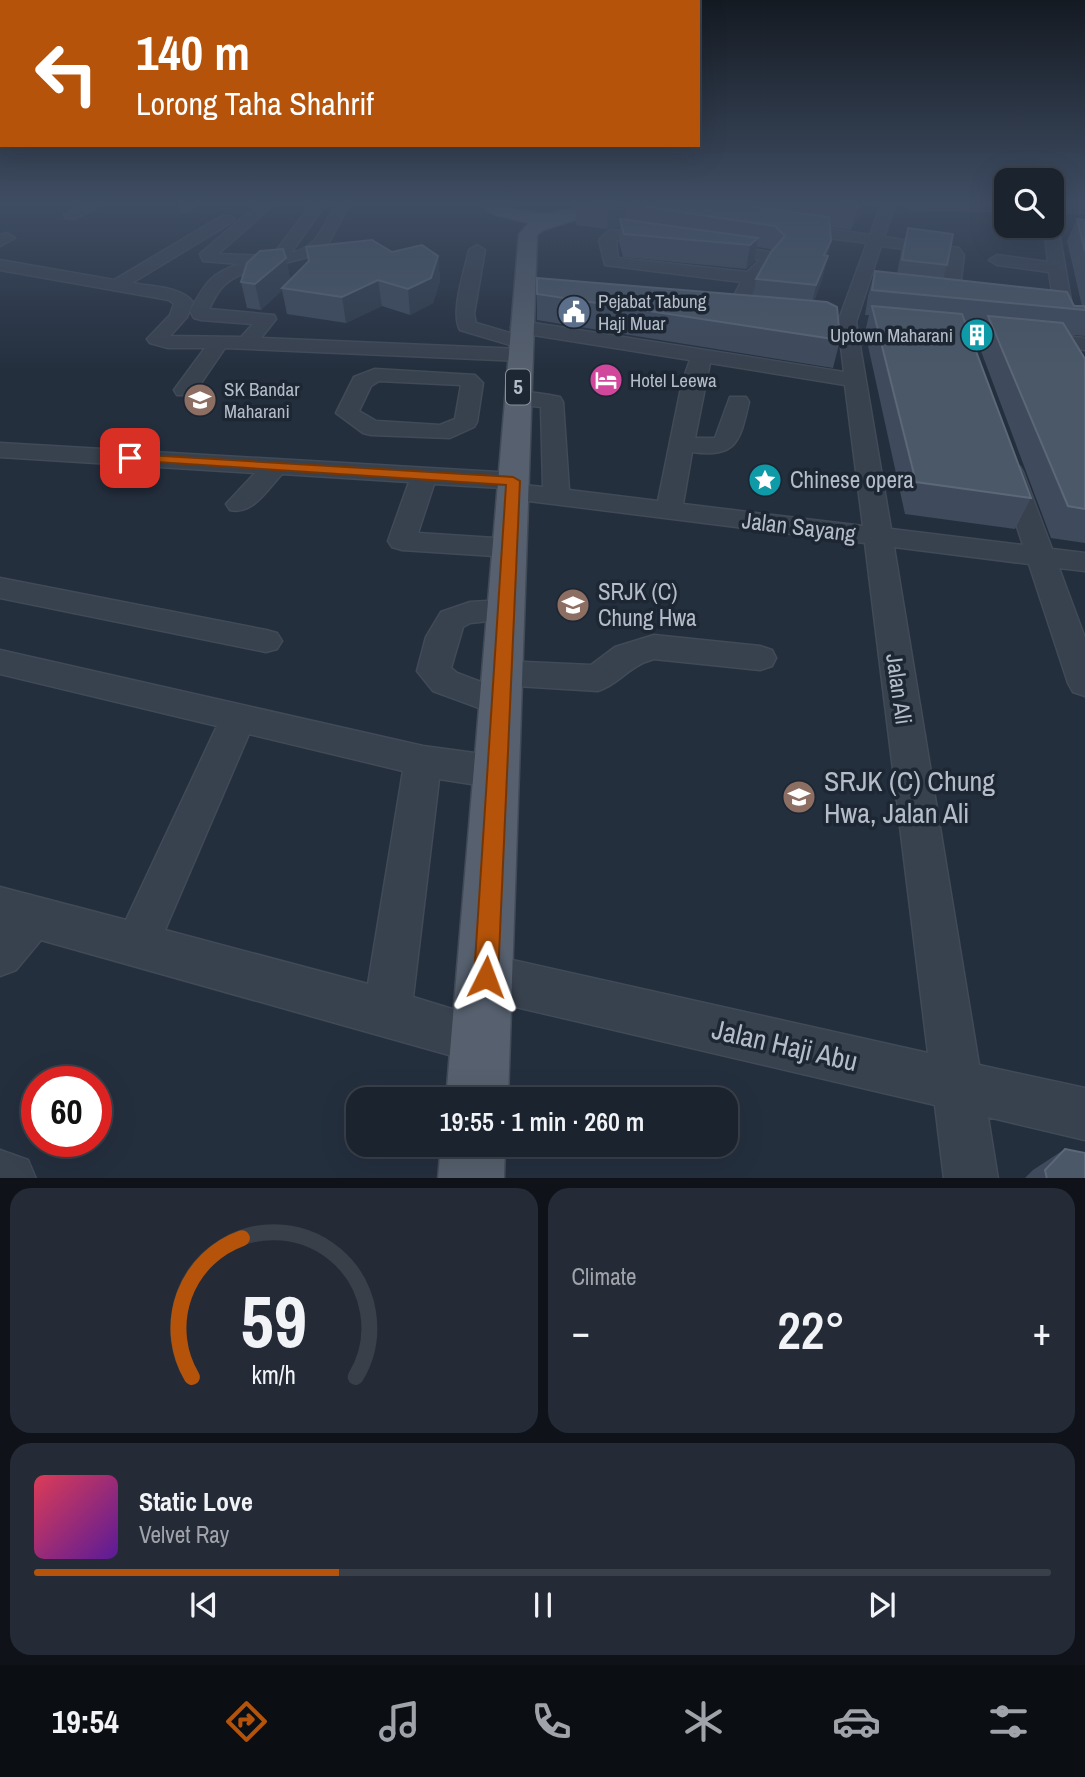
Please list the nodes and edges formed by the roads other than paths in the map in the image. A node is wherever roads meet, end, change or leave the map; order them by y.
1 (160, 260) edge
2 (286, 260) joint
3 (475, 260) edge
4 (529, 260) edge
5 (611, 260) edge
6 (769, 260) edge
7 (877, 260) edge
8 (955, 260) edge
9 (997, 260) dead end
10 (1057, 260) edge
11 (0, 265) edge
12 (1058, 268) junction
13 (302, 277) edge
14 (751, 278) junction
15 (116, 286) junction
16 (990, 303) edge
17 (1040, 307) edge
18 (1064, 308) junction
19 (1085, 308) edge
20 (760, 314) edge
21 (841, 321) junction
22 (873, 324) edge
23 (911, 328) edge
24 (558, 332) junction
25 (961, 332) junction
26 (520, 341) junction
27 (219, 342) junction
28 (246, 344) junction
29 (1083, 346) edge
30 (461, 353) junction
31 (702, 356) junction
32 (971, 359) edge
33 (664, 362) dead end
34 (723, 371) dead end
35 (453, 377) junction
36 (856, 385) junction
37 (185, 390) dead end
38 (517, 401) junction
39 (738, 402) dead end
40 (469, 406) junction
41 (372, 428) junction
42 (682, 443) junction
43 (0, 450) edge
44 (1003, 451) edge
45 (276, 466) junction
46 (347, 471) junction
47 (424, 476) junction
48 (513, 486) junction
49 (555, 497) junction
50 (239, 504) dead end
51 (669, 511) junction
52 (877, 536) junction
53 (510, 548) junction
54 (1040, 556) junction
55 (1085, 562) edge
56 (0, 588) edge
57 (506, 611) junction
58 (267, 641) dead end
59 (760, 658) dead end
60 (0, 662) edge
61 (1085, 683) edge
62 (501, 688) junction
63 (238, 719) junction
64 (423, 761) junction
65 (497, 772) junction
66 (17, 912) edge
67 (137, 944) junction
68 (0, 954) edge
69 (486, 977) junction
70 (387, 1014) junction
71 (481, 1040) junction
72 (957, 1084) junction
73 (478, 1087) edge
74 (1085, 1114) edge
75 (472, 1157) edge
76 (0, 1177) edge
77 (9, 1178) edge
78 (471, 1178) edge
79 (971, 1178) edge

1 - 15 street
2 - 13 street
2 - 28 street
3 - 26 street
4 - 26 main road, 5
5 - 14 street
6 - 14 street
7 - 21 street, Jalan Ali
8 - 16 street
9 - 12 street
10 - 12 street
11 - 15 street
12 - 18 street
14 - 20 street
15 - 27 street
17 - 18 street
18 - 19 street
18 - 29 street
21 - 22 street
21 - 36 street, Jalan Ali
23 - 25 street
24 - 26 street
24 - 31 street
24 - 33 street
25 - 29 street
25 - 32 street
26 - 30 street
26 - 38 main road, 5
27 - 28 street
27 - 37 street
28 - 30 street
30 - 35 street
31 - 36 street
31 - 42 street
34 - 36 street
35 - 40 street
35 - 41 street
36 - 52 street, Jalan Ali
38 - 40 street
38 - 48 main road, 5
38 - 49 street
39 - 42 street
40 - 41 street
41 - 46 street
42 - 51 street
43 - 45 street, Jalan Sayang
44 - 54 street
45 - 46 street, Jalan Sayang
45 - 50 street
46 - 47 street, Jalan Sayang
47 - 48 street, Jalan Sayang
47 - 53 street
48 - 49 street, Jalan Sayang
48 - 53 main road, 5
49 - 51 street, Jalan Sayang
51 - 52 street, Jalan Sayang
52 - 54 street, Jalan Sayang
52 - 72 street, Jalan Ali
53 - 57 main road, 5
54 - 55 street, Jalan Sayang
54 - 61 street
56 - 58 street
57 - 62 main road, 5
57 - 62 street
59 - 62 street
60 - 63 street
62 - 65 main road, 5
63 - 64 street
63 - 67 street
64 - 65 street
64 - 70 street
65 - 69 main road, 5
66 - 67 street
66 - 68 street
67 - 70 street
69 - 71 main road, 5
69 - 72 street, Jalan Haji Abu
70 - 71 street
71 - 73 main road, 5
72 - 74 street, Jalan Haji Abu
72 - 79 street, Jalan Ali
75 - 78 main road
76 - 77 street

